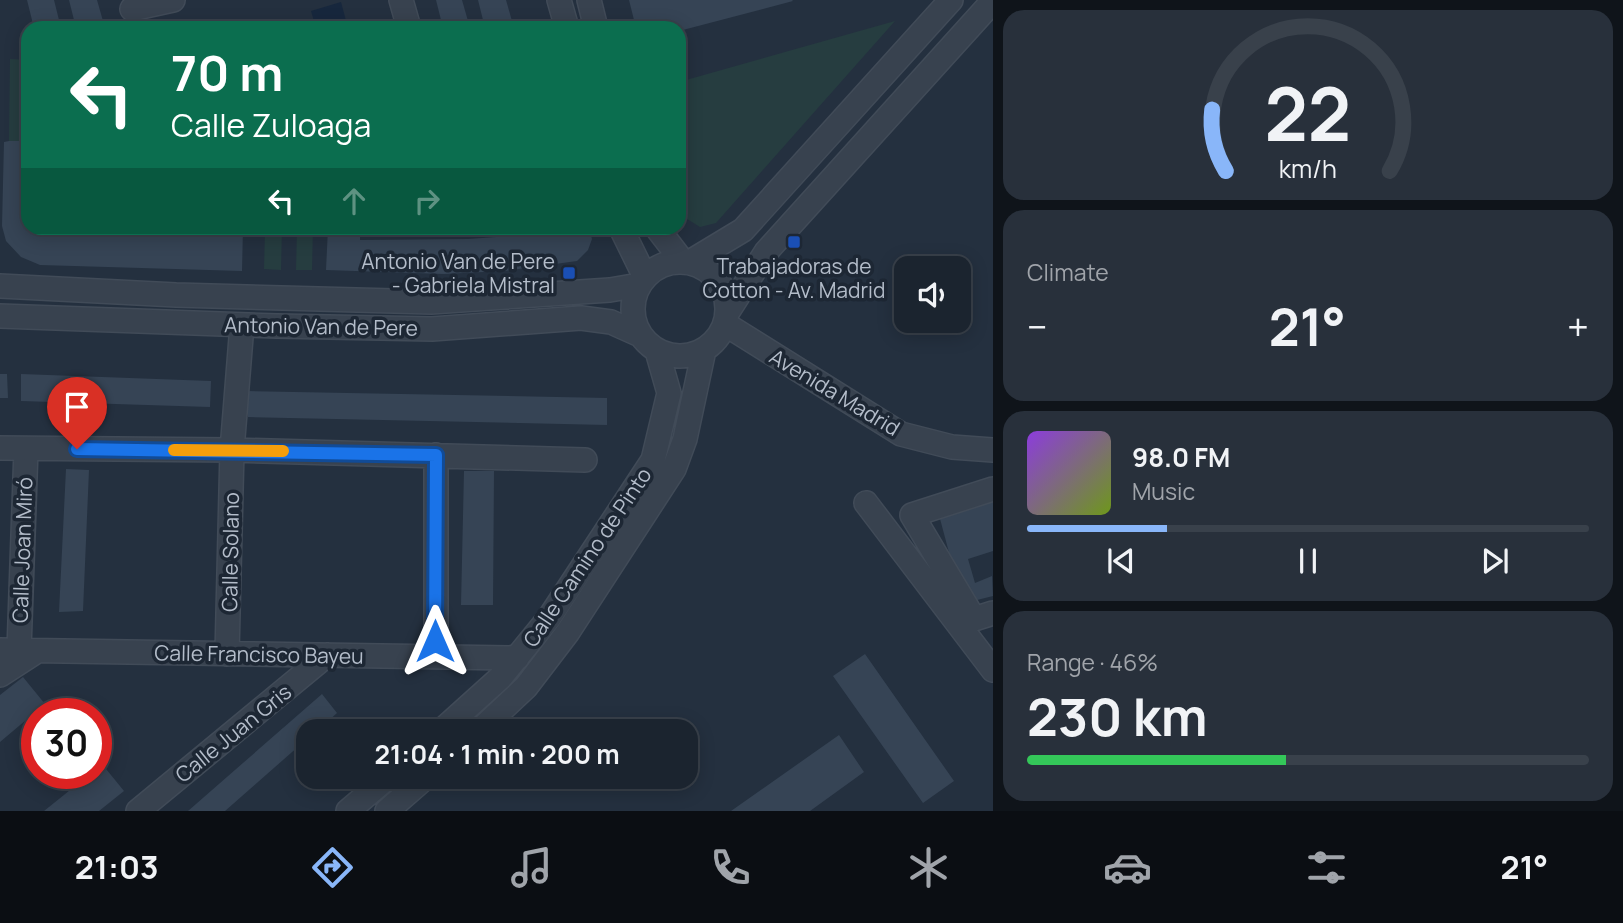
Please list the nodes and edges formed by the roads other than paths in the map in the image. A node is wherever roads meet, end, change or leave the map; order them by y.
1 (173, 0) edge
2 (401, 0) edge
3 (559, 0) edge
4 (589, 0) edge
5 (951, 0) edge
6 (993, 1) edge
7 (133, 12) edge
8 (407, 21) edge
9 (565, 21) edge
10 (594, 21) edge
11 (624, 235) edge
12 (663, 235) edge
13 (687, 262) junction
14 (642, 281) junction
15 (0, 286) edge
16 (0, 316) edge
17 (726, 319) junction
18 (242, 325) junction
19 (640, 335) junction
20 (704, 350) junction
21 (657, 351) junction
22 (0, 448) edge
23 (26, 449) junction
24 (232, 450) junction
25 (993, 450) edge
26 (436, 455) junction
27 (585, 460) dead end
28 (993, 489) edge
29 (866, 503) dead end
30 (993, 613) edge
31 (18, 650) edge
32 (227, 654) junction
33 (327, 655) junction
34 (436, 657) junction
35 (517, 659) junction
36 (993, 670) edge
37 (0, 675) edge
38 (454, 719) edge
39 (492, 719) edge
40 (374, 789) edge
41 (412, 789) edge
42 (138, 811) edge
43 (348, 811) edge
44 (387, 811) edge

1 - 7 street
2 - 8 street
3 - 9 street
4 - 10 street
5 - 13 street
6 - 17 street
11 - 14 street
12 - 13 street
13 - 14 street
13 - 17 street
14 - 15 street, Antonio Van de Pere
14 - 19 street
16 - 18 street, Antonio Van de Pere
17 - 20 street
17 - 25 street, Avenida Madrid
18 - 19 street, Antonio Van de Pere
18 - 24 street, Calle Solano
19 - 21 street
20 - 21 street
20 - 39 street, Calle Camino de Pinto
21 - 35 street, Calle Camino de Pinto
22 - 23 street
23 - 24 street
23 - 31 street, Calle Joan Miró
24 - 26 street
24 - 32 street, Calle Solano
26 - 27 street
26 - 34 street
28 - 30 street
29 - 36 street
31 - 32 street, Calle Francisco Bayeu
31 - 37 street
32 - 33 street, Calle Francisco Bayeu
33 - 34 street, Calle Francisco Bayeu
33 - 42 street, Calle Juan Gris
34 - 35 street, Calle Francisco Bayeu
35 - 38 street, Calle Camino de Pinto
40 - 43 street
41 - 44 street

